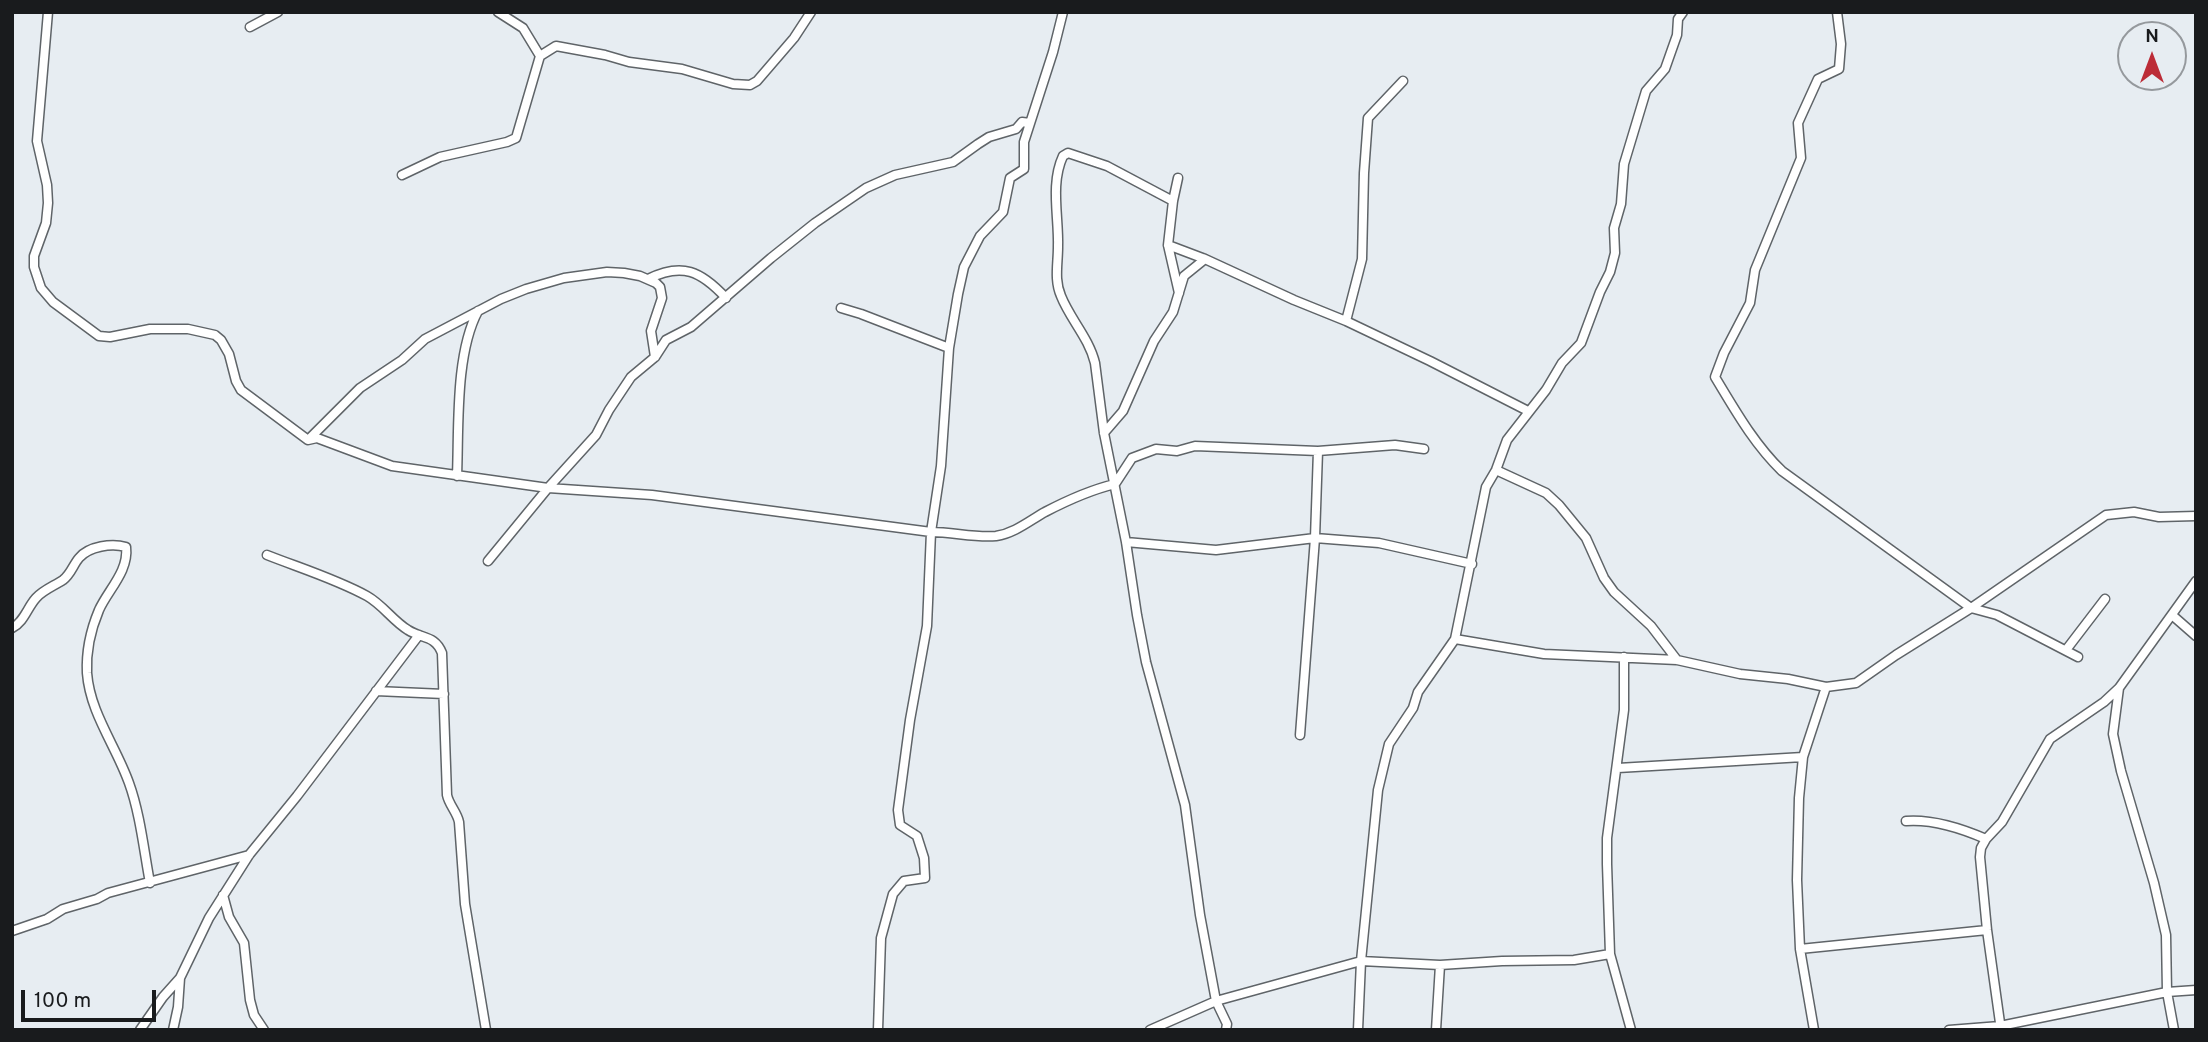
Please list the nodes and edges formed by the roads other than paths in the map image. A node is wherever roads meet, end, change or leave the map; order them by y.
1 (48, 12) edge
2 (278, 12) edge
3 (498, 12) edge
4 (811, 12) edge
5 (1063, 12) edge
6 (1683, 12) edge
7 (1837, 12) edge
8 (250, 27) dead end
9 (540, 56) junction
10 (1403, 81) dead end
11 (1030, 122) junction
12 (402, 175) dead end
13 (1178, 178) dead end
14 (1173, 201) junction
15 (1168, 245) junction
16 (1205, 259) junction
17 (648, 279) junction
18 (1180, 296) junction
19 (726, 298) junction
20 (841, 309) dead end
21 (478, 311) junction
22 (1346, 321) junction
23 (949, 348) junction
24 (655, 357) junction
25 (1528, 411) junction
26 (1104, 433) junction
27 (308, 440) junction
28 (1424, 449) dead end
29 (1318, 451) junction
30 (1496, 470) junction
31 (457, 476) junction
32 (1115, 484) junction
33 (548, 488) junction
34 (2196, 516) edge
35 (931, 532) junction
36 (1315, 538) junction
37 (1126, 542) junction
38 (267, 555) dead end
39 (488, 561) dead end
40 (1472, 564) junction
41 (2196, 581) edge
42 (2105, 600) dead end
43 (1971, 608) junction
44 (2172, 615) junction
45 (12, 628) edge
46 (419, 635) junction
47 (2196, 636) edge
48 (1455, 639) junction
49 (2066, 650) junction
50 (1624, 657) junction
51 (2078, 657) dead end
52 (1676, 660) junction
53 (1826, 687) junction
54 (2119, 688) junction
55 (376, 691) junction
56 (444, 694) junction
57 (1300, 735) dead end
58 (1802, 757) junction
59 (1618, 768) junction
60 (1906, 821) dead end
61 (1986, 839) junction
62 (249, 855) junction
63 (150, 883) junction
64 (223, 895) junction
65 (1987, 930) junction
66 (12, 931) edge
67 (1800, 948) junction
68 (1610, 954) junction
69 (1361, 961) junction
70 (1440, 965) junction
71 (180, 978) junction
72 (2196, 990) edge
73 (2167, 992) junction
74 (1216, 1001) junction
75 (2000, 1028) edge
76 (140, 1030) edge
77 (173, 1030) edge
78 (264, 1030) edge
79 (486, 1030) edge
80 (878, 1030) edge
81 (1150, 1030) edge
82 (1226, 1030) edge
83 (1358, 1030) edge
84 (1436, 1030) edge
85 (1632, 1030) edge
86 (1814, 1030) edge
87 (1949, 1030) edge
88 (2174, 1030) edge

1 - 27 street
2 - 8 street
3 - 9 street
4 - 9 street
5 - 11 street
6 - 25 street
7 - 43 street
9 - 12 street
10 - 22 street
11 - 19 street
11 - 23 street
13 - 14 street
14 - 15 street
14 - 26 street
15 - 16 street
15 - 18 street
16 - 18 street
16 - 22 street
17 - 19 street
17 - 21 street
17 - 24 street
18 - 26 street
19 - 24 street
20 - 23 street
21 - 27 street
21 - 31 street
22 - 25 street
23 - 35 street
24 - 33 street
25 - 30 street
26 - 32 street
27 - 31 street
28 - 29 street
29 - 32 street
29 - 36 street
30 - 40 street
30 - 52 street
31 - 33 street
32 - 35 street
32 - 37 street
33 - 35 street
33 - 39 street
34 - 43 street
35 - 80 street
36 - 37 street
36 - 40 street
36 - 57 street
37 - 74 street
38 - 46 street
40 - 48 street
41 - 44 street
42 - 49 street
43 - 49 street
43 - 53 street
44 - 47 street
44 - 54 street
45 - 63 street
46 - 55 street
46 - 56 street
48 - 50 street
48 - 69 street
49 - 51 street
50 - 52 street
50 - 59 street
52 - 53 street
53 - 58 street
54 - 61 street
54 - 73 street
55 - 56 street
55 - 62 street
56 - 79 street
58 - 59 street
58 - 67 street
59 - 68 street
60 - 61 street
61 - 65 street
62 - 63 street
62 - 64 street
63 - 66 street
64 - 71 street
64 - 78 street
65 - 67 street
65 - 75 street
67 - 86 street
68 - 70 street
68 - 85 street
69 - 70 street
69 - 74 street
69 - 83 street
70 - 84 street
71 - 76 street
71 - 77 street
72 - 73 street
73 - 75 street
73 - 88 street
74 - 81 street
74 - 82 street
75 - 87 street

